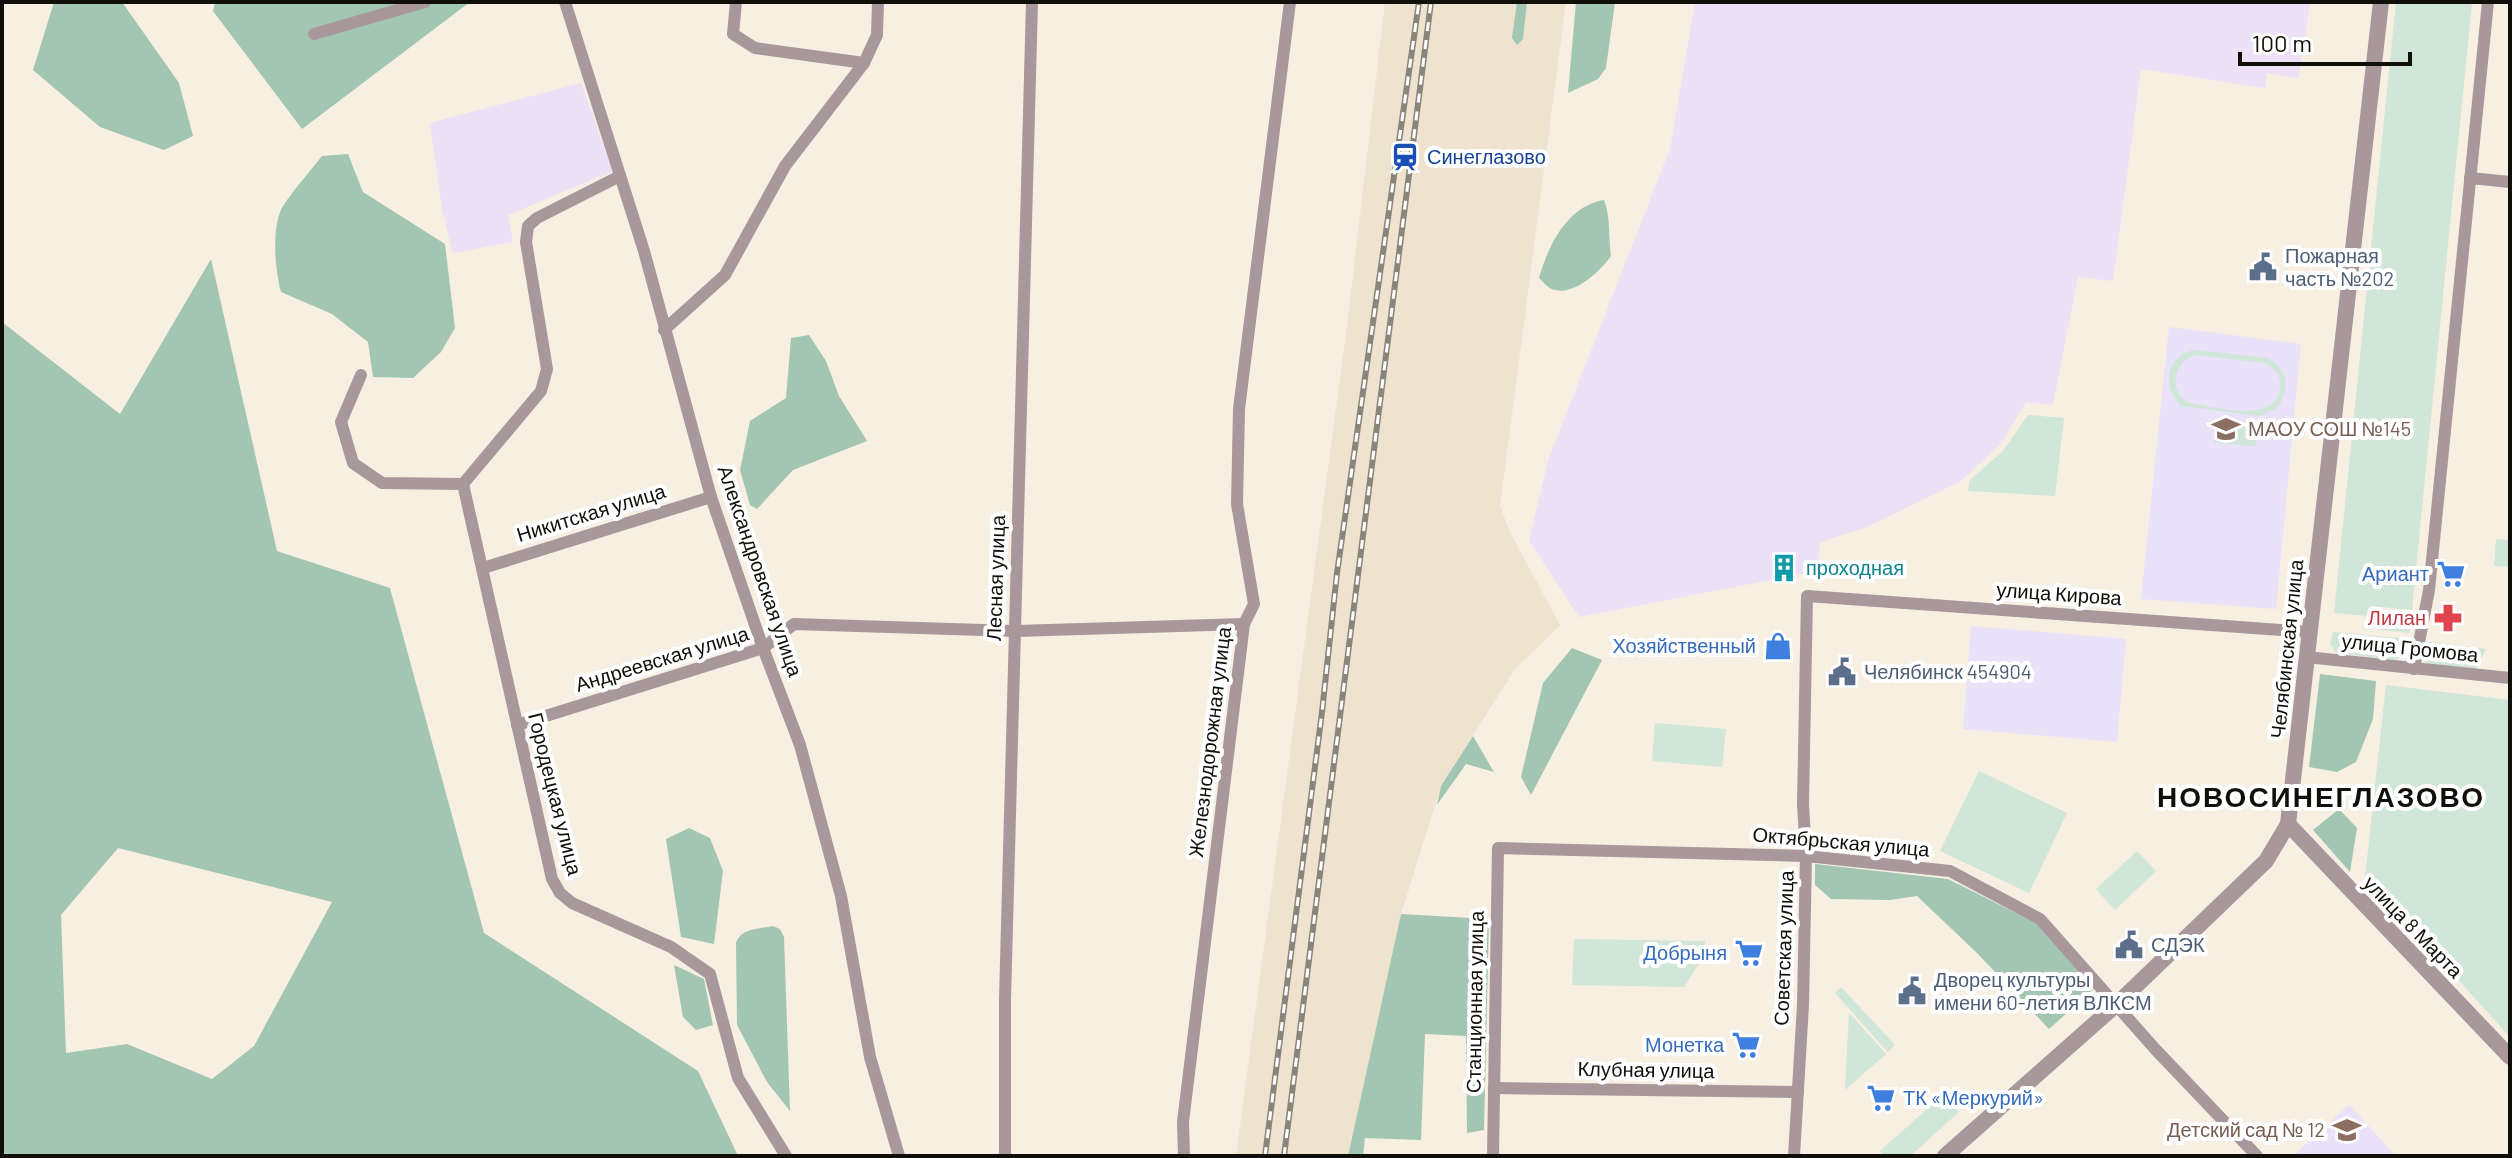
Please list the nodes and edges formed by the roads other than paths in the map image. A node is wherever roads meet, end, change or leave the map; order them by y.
1 (425, 2) edge
2 (565, 2) edge
3 (736, 2) edge
4 (878, 2) edge
5 (1032, 2) edge
6 (1290, 2) edge
7 (2381, 2) edge
8 (2488, 2) edge
9 (314, 34) dead end
10 (864, 63) junction
11 (620, 176) junction
12 (2470, 178) junction
13 (2510, 182) edge
14 (664, 330) junction
15 (361, 375) dead end
16 (463, 484) junction
17 (711, 497) junction
18 (483, 568) junction
19 (1807, 596) joint
20 (1244, 624) junction
21 (1014, 631) junction
22 (2309, 632) junction
23 (763, 648) junction
24 (2306, 657) junction
25 (2414, 669) junction
26 (2510, 678) edge
27 (517, 725) junction
28 (2288, 824) junction
29 (1498, 848) joint
30 (1806, 856) junction
31 (2117, 1004) junction
32 (2510, 1057) edge
33 (1494, 1088) junction
34 (1798, 1092) junction
35 (786, 1156) edge
36 (899, 1156) edge
37 (1005, 1156) edge
38 (1184, 1156) edge
39 (1493, 1156) edge
40 (1794, 1156) edge
41 (1945, 1156) edge
42 (2257, 1156) edge

1 - 9 street
2 - 11 street, Александровская улица
3 - 10 street
4 - 10 street
5 - 21 street, Лесная улица
6 - 20 street, Железнодорожная улица
7 - 22 street, Челябинская улица
8 - 12 street
10 - 14 street
11 - 14 street, Александровская улица
11 - 16 street
12 - 13 street
12 - 25 street
14 - 17 street, Александровская улица
15 - 16 street
16 - 18 street, Городецкая улица
17 - 18 street, Никитская улица
17 - 23 street, Александровская улица
18 - 27 street, Городецкая улица
19 - 22 street, улица Кирова
19 - 30 street, Советская улица
20 - 21 street, Андреевская улица
20 - 38 street, Железнодорожная улица
21 - 23 street, Андреевская улица
21 - 37 street, Лесная улица
22 - 24 street, Челябинская улица
23 - 27 street, Андреевская улица
23 - 36 street, Александровская улица
24 - 25 street, улица Громова
24 - 28 street, Челябинская улица
25 - 26 street, улица Громова
27 - 35 street, Городецкая улица
28 - 31 street, Челябинская улица
28 - 32 street, улица 8 Марта
29 - 30 street, Октябрьская улица
29 - 33 street, Станционная улица
30 - 31 street, Октябрьская улица
30 - 34 street, Советская улица
31 - 41 street, Челябинская улица
31 - 42 street, Октябрьская улица
33 - 34 street, Клубная улица
33 - 39 street, Станционная улица
34 - 40 street, Советская улица

